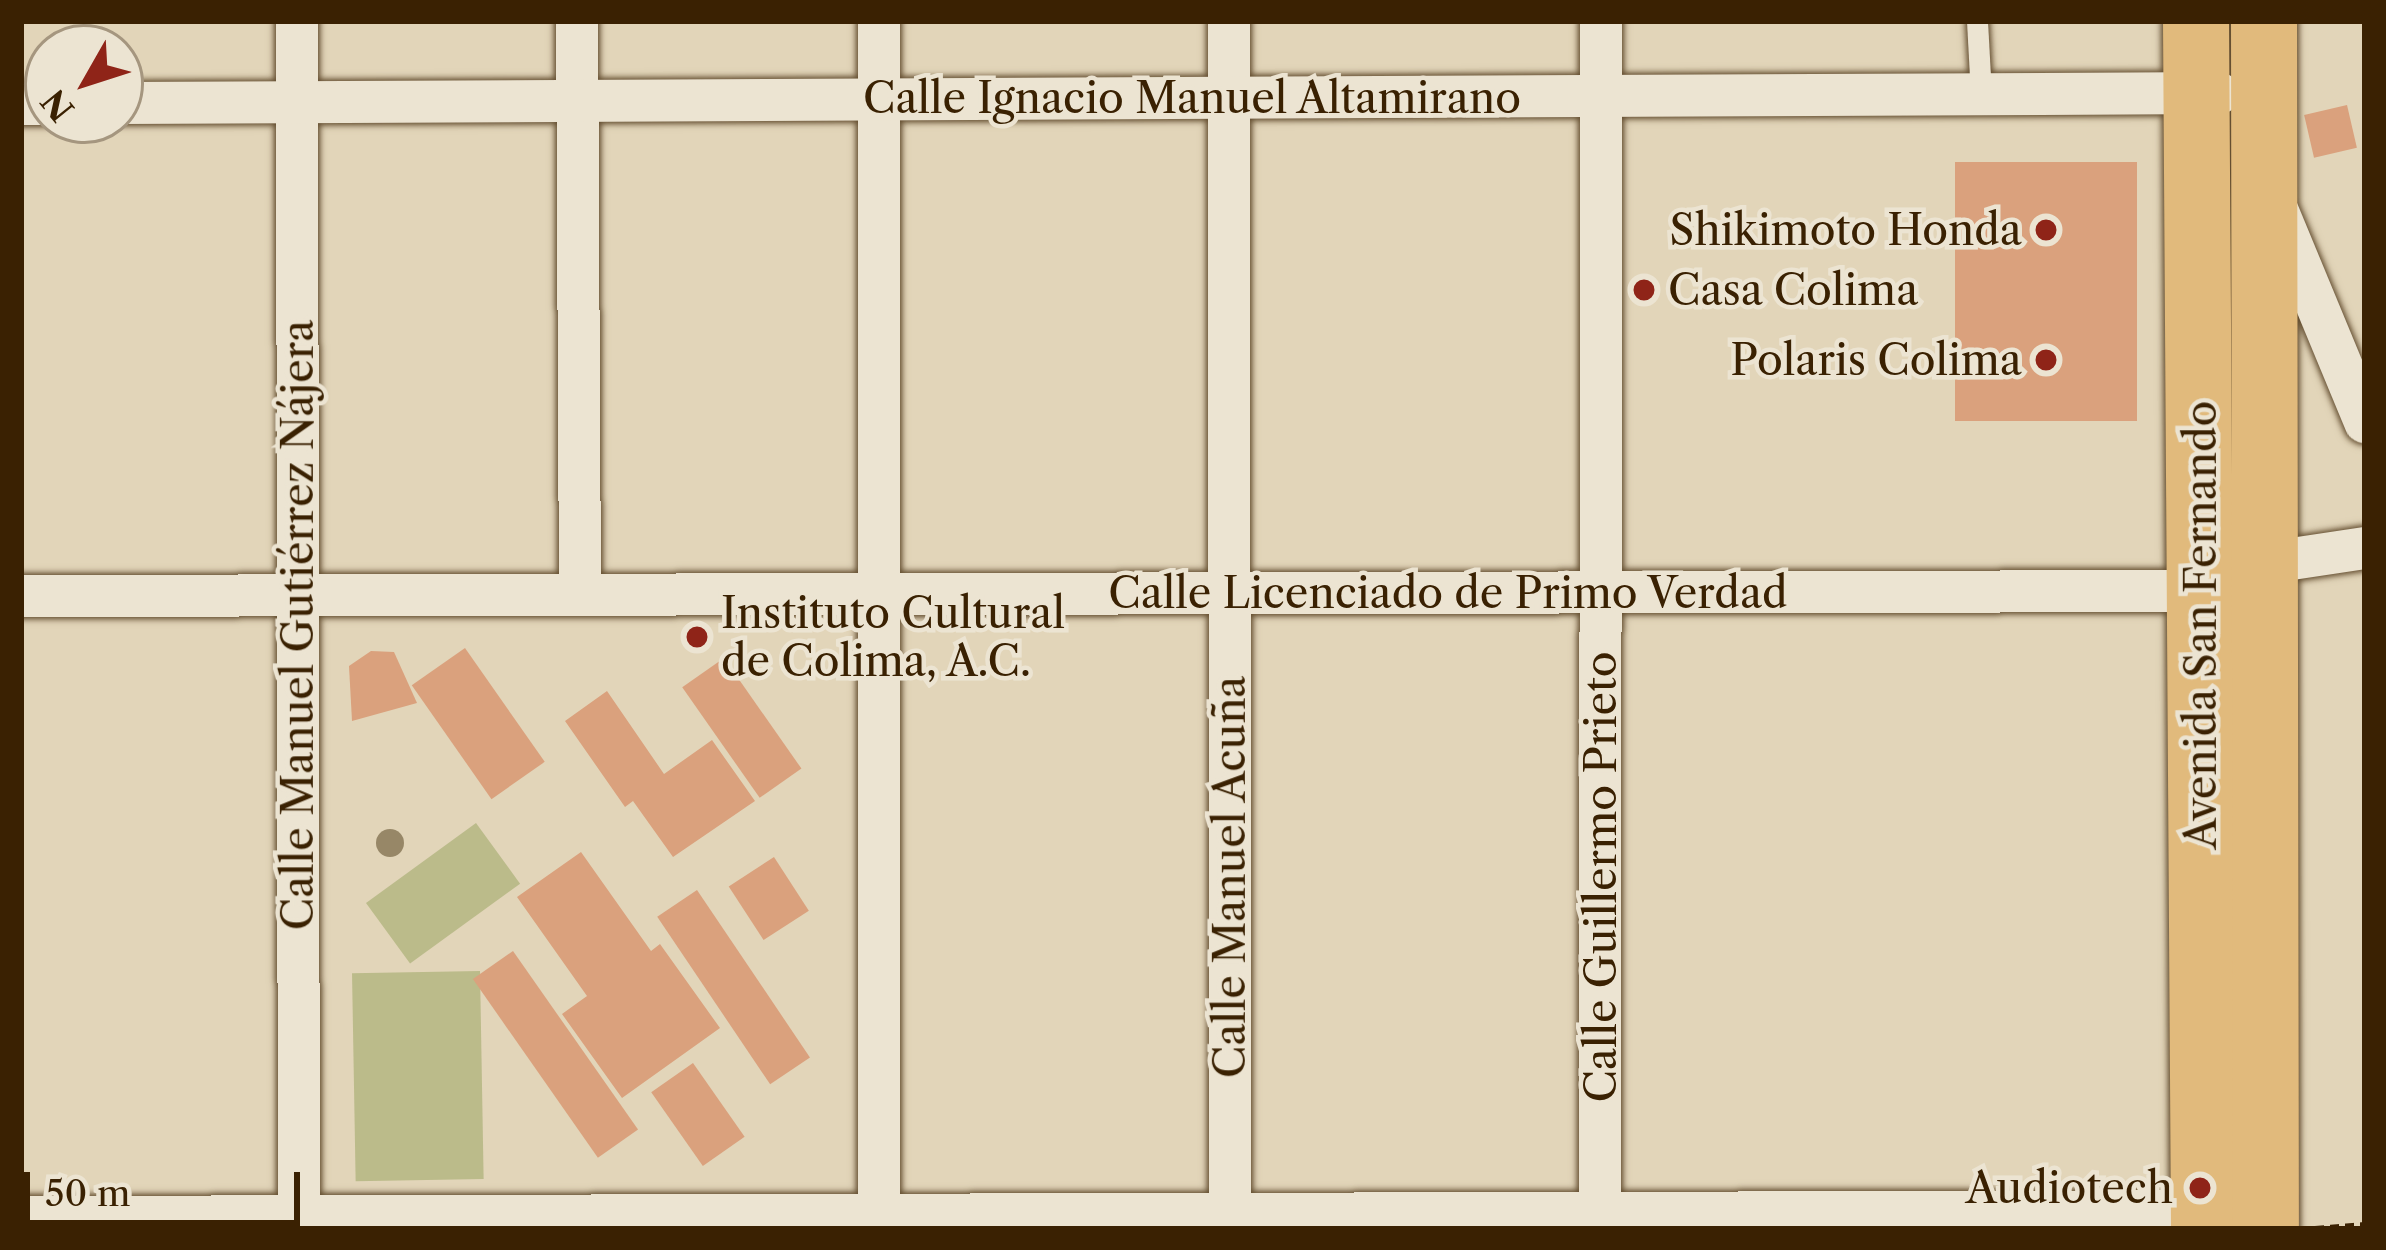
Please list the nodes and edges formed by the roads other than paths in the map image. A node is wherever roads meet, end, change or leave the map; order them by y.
1 (297, 21) edge
2 (577, 21) edge
3 (879, 21) edge
4 (1229, 21) edge
5 (1600, 21) edge
6 (1977, 21) edge
7 (2196, 21) edge
8 (2264, 21) edge
9 (2264, 93) junction
10 (1981, 94) junction
11 (2197, 94) junction
12 (1600, 96) junction
13 (1229, 98) junction
14 (879, 100) junction
15 (578, 101) junction
16 (297, 103) junction
17 (144, 104) edge
18 (2264, 177) junction
19 (2198, 182) junction
20 (2365, 422) edge
21 (2365, 548) edge
22 (2265, 563) junction
23 (2200, 591) junction
24 (1601, 592) junction
25 (1229, 594) junction
26 (580, 595) junction
27 (879, 595) junction
28 (21, 596) edge
29 (298, 596) junction
30 (1600, 1225) edge
31 (2250, 1225) edge
32 (21, 1226) edge
33 (880, 1226) edge
34 (1230, 1226) edge
35 (298, 1227) edge

1 - 16 street, Calle Manuel Gutiérrez Nájera
2 - 15 street
3 - 14 street
4 - 13 street, Calle Manuel Acuña
5 - 12 street, Calle Guillermo Prieto
6 - 10 lane
7 - 11 main road, Avenida San Fernando
8 - 9 main road, Avenida San Fernando
9 - 11 street, Calle Ignacio Manuel Altamirano
9 - 18 main road, Avenida San Fernando
10 - 11 street, Calle Ignacio Manuel Altamirano
10 - 12 street, Calle Ignacio Manuel Altamirano
11 - 19 main road, Avenida San Fernando
12 - 13 street, Calle Ignacio Manuel Altamirano
12 - 24 street, Calle Guillermo Prieto
13 - 14 street, Calle Ignacio Manuel Altamirano
13 - 25 street, Calle Manuel Acuña
14 - 15 street, Calle Ignacio Manuel Altamirano
14 - 27 street
15 - 16 street, Calle Ignacio Manuel Altamirano
15 - 26 street
16 - 17 street, Calle Ignacio Manuel Altamirano
16 - 29 street, Calle Manuel Gutiérrez Nájera
18 - 19 street
18 - 20 street
18 - 22 main road, Avenida San Fernando
19 - 23 main road, Avenida San Fernando
21 - 22 street, Calle Licenciado de Primo Verdad
22 - 23 street, Calle Licenciado de Primo Verdad
22 - 31 main road, Avenida San Fernando
23 - 24 street, Calle Licenciado de Primo Verdad
23 - 31 main road, Avenida San Fernando
24 - 25 street, Calle Licenciado de Primo Verdad
24 - 30 street, Calle Guillermo Prieto
25 - 27 street, Calle Licenciado de Primo Verdad
25 - 34 street, Calle Manuel Acuña
26 - 27 street, Calle Licenciado de Primo Verdad
26 - 29 street, Calle Licenciado de Primo Verdad
27 - 33 street
28 - 29 street, Calle Licenciado de Primo Verdad
29 - 35 street, Calle Manuel Gutiérrez Nájera
30 - 31 main road
30 - 34 main road
32 - 35 main road
33 - 34 main road
33 - 35 main road

